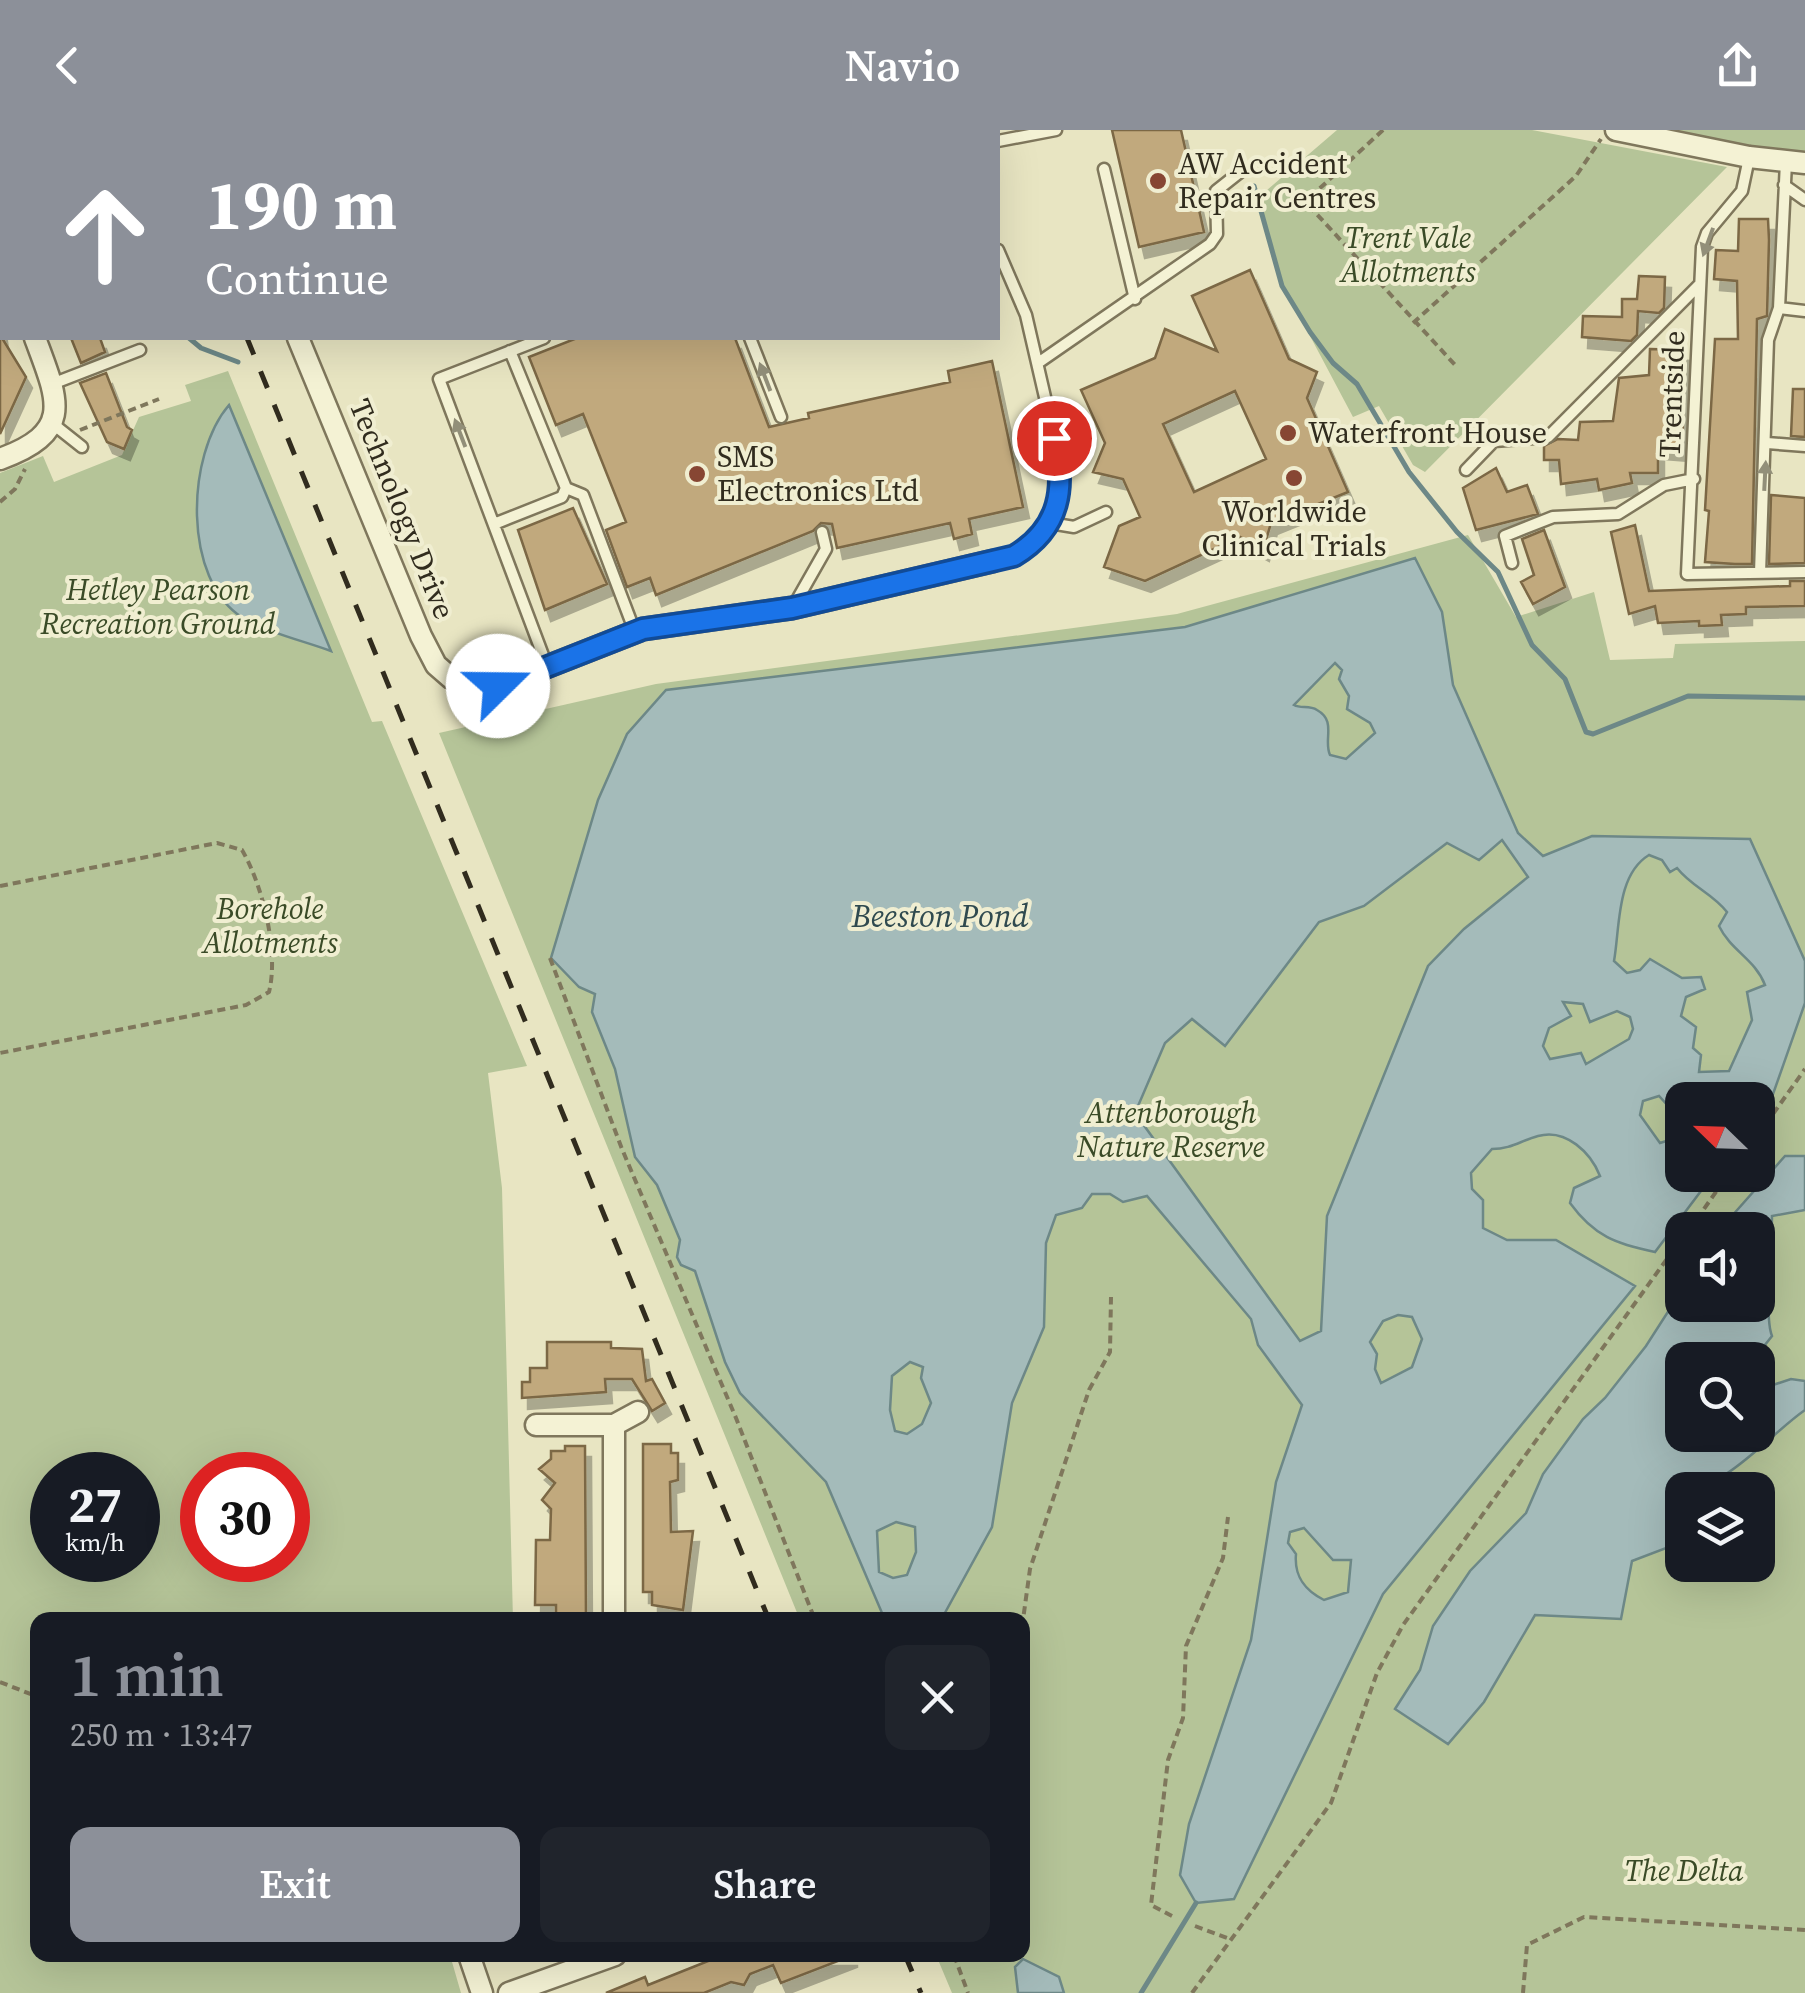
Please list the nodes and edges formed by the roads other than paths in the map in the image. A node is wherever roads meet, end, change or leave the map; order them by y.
1 (1056, 130) edge
2 (1616, 130) edge
3 (1000, 141) edge
4 (1749, 157) junction
5 (1795, 162) edge
6 (1104, 169) dead end
7 (1240, 172) dead end
8 (1784, 185) junction
9 (1805, 200) edge
10 (1000, 254) edge
11 (1700, 284) junction
12 (1134, 299) junction
13 (1779, 308) junction
14 (1805, 312) edge
15 (35, 340) edge
16 (299, 340) edge
17 (539, 340) edge
18 (751, 340) edge
19 (140, 350) dead end
20 (510, 351) junction
21 (1038, 363) junction
22 (52, 384) junction
23 (781, 416) dead end
24 (61, 429) junction
25 (1767, 444) junction
26 (1805, 446) edge
27 (82, 447) dead end
28 (0, 459) edge
29 (1466, 470) dead end
30 (1694, 479) junction
31 (566, 488) junction
32 (1106, 512) dead end
33 (1050, 523) junction
34 (494, 524) junction
35 (822, 532) dead end
36 (993, 561) joint
37 (1512, 563) dead end
38 (1805, 572) edge
39 (1760, 574) junction
40 (792, 608) junction
41 (635, 632) junction
42 (548, 666) junction
43 (638, 1412) dead end
44 (536, 1425) dead end
45 (614, 1425) junction
46 (614, 1612) edge
47 (472, 1962) edge
48 (595, 1962) edge
49 (482, 1993) edge
50 (509, 1993) edge

1 - 3 lane
2 - 4 street
4 - 5 street
4 -> 11 lane, Trentside
5 - 8 lane
6 - 12 lane
7 - 12 lane
8 - 9 lane
8 - 13 lane
10 - 21 lane
11 - 29 lane
11 - 30 lane, Trentside
12 - 21 lane
13 - 14 lane
13 - 25 lane
15 - 22 street
16 - 42 street, Technology Drive
17 - 20 lane
23 -> 18 lane
19 - 22 lane
20 - 31 lane
34 -> 20 lane
21 - 33 lane
22 - 24 street
24 - 27 lane
24 - 28 street
25 - 26 lane
39 -> 25 lane
30 - 37 lane
30 - 39 lane, Trentside
31 - 34 lane
31 - 41 lane
32 - 33 lane
33 - 36 lane
34 - 42 lane
35 - 40 lane
36 - 40 street, Technology Drive
38 - 39 lane, Trentside
40 - 41 street, Technology Drive
41 - 42 street, Technology Drive
43 - 45 street
44 - 45 street
45 - 46 street
47 - 49 street
48 - 50 street

